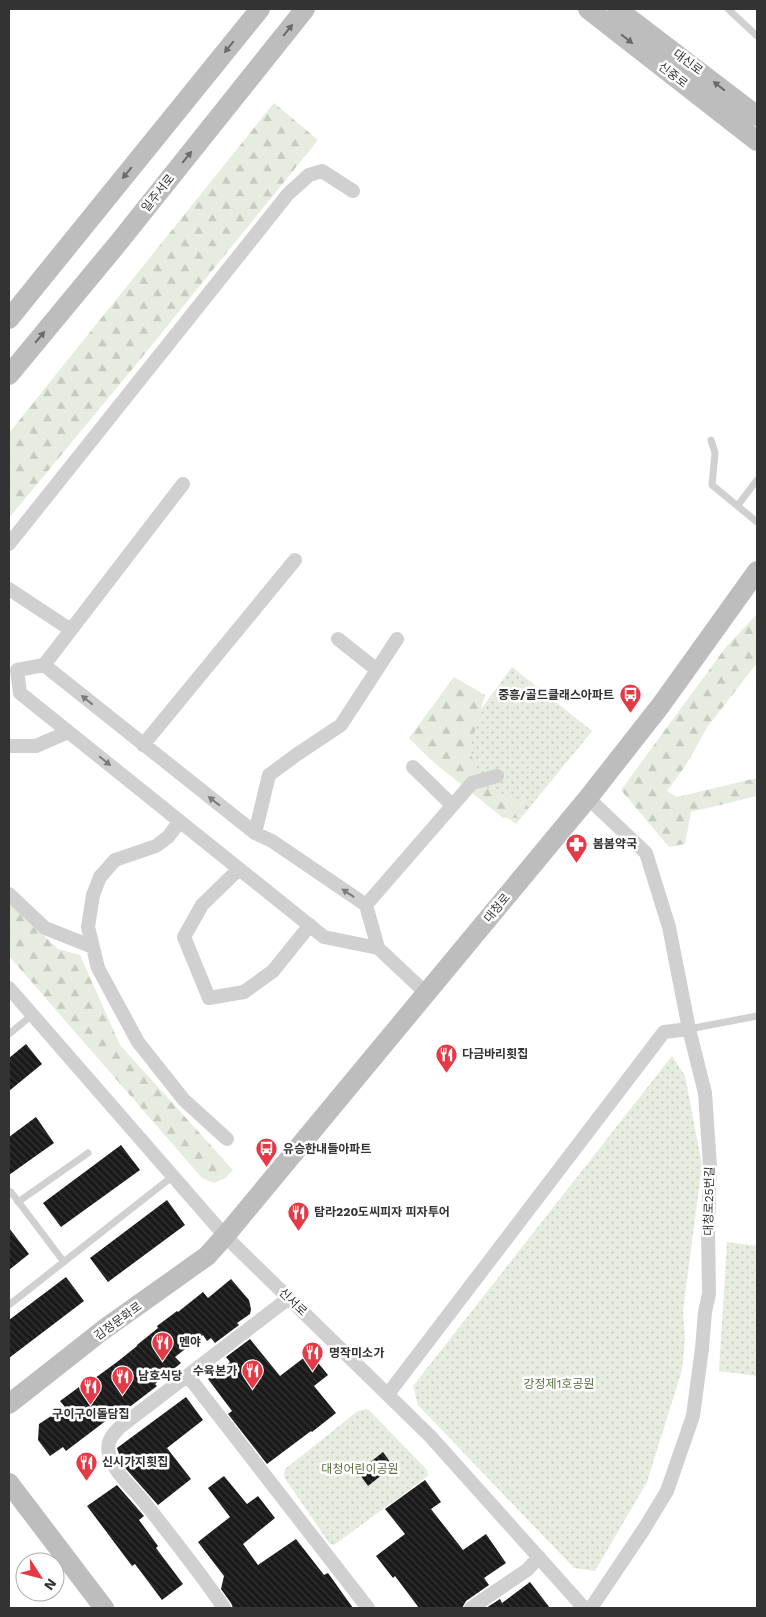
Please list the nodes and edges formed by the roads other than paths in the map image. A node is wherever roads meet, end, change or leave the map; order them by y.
1 (260, 9) edge
2 (305, 9) edge
3 (588, 9) edge
4 (617, 9) edge
5 (728, 9) edge
6 (757, 36) edge
7 (757, 116) edge
8 (757, 141) edge
9 (353, 191) dead end
10 (9, 318) edge
11 (9, 375) edge
12 (711, 440) dead end
13 (757, 480) edge
14 (183, 484) dead end
15 (738, 505) junction
16 (757, 522) edge
17 (9, 544) edge
18 (295, 560) dead end
19 (757, 571) edge
20 (9, 589) edge
21 (71, 630) junction
22 (338, 639) dead end
23 (397, 639) dead end
24 (44, 665) junction
25 (13, 670) edge
26 (377, 670) junction
27 (68, 732) junction
28 (143, 745) junction
29 (9, 746) edge
30 (413, 767) dead end
31 (497, 776) dead end
32 (588, 798) junction
33 (452, 805) junction
34 (180, 821) junction
35 (255, 833) junction
36 (239, 869) junction
37 (9, 894) edge
38 (366, 905) junction
39 (310, 925) junction
40 (93, 947) junction
41 (378, 948) junction
42 (9, 988) edge
43 (426, 993) junction
44 (32, 1015) junction
45 (757, 1016) edge
46 (689, 1030) junction
47 (9, 1034) edge
48 (227, 1139) dead end
49 (88, 1153) dead end
50 (174, 1176) junction
51 (9, 1194) edge
52 (18, 1202) junction
53 (225, 1236) junction
54 (64, 1262) junction
55 (289, 1298) junction
56 (9, 1306) edge
57 (188, 1376) junction
58 (388, 1394) junction
59 (9, 1404) edge
60 (9, 1483) edge
61 (539, 1557) junction
62 (104, 1608) edge
63 (224, 1608) edge
64 (368, 1608) edge
65 (471, 1608) edge
66 (584, 1608) edge
67 (591, 1608) edge

1 -> 10 main road
11 -> 2 main road, 일주서로
3 -> 8 main road, 신중로
7 -> 4 main road, 대신로
5 - 6 lane
9 - 17 street
12 - 15 lane
13 - 15 lane
14 - 21 street
15 - 16 lane
18 - 28 street
19 - 32 main road, 대청로
20 - 21 street
21 - 24 street
22 - 26 street
23 - 26 street
24 - 25 street
28 -> 24 street
25 - 27 street
26 - 35 street
27 - 29 street
27 -> 34 street
35 -> 28 street
30 - 33 street
31 - 33 street
32 - 43 main road, 대청로
32 - 46 street, 대청로25번길
33 - 38 street
34 - 36 street
34 - 40 street
38 -> 35 street
36 - 39 street
36 - 39 street
37 - 40 street
38 - 41 street
39 - 41 street
40 - 48 street
41 - 43 street
42 - 44 street, 신서로
43 - 53 main road, 대청로
44 - 47 lane
44 - 50 street, 신서로
45 - 46 lane
46 - 58 street
46 - 67 street, 대청로25번길
49 - 52 lane
50 - 53 street, 신서로
50 - 54 lane
51 - 52 lane
52 - 54 lane
53 - 55 street, 신서로
53 - 59 main road, 김정문화로
54 - 56 lane
55 - 57 street
55 - 58 street, 신서로
57 - 63 street
57 - 64 street
58 - 61 street, 신서로
60 - 62 main road
61 - 65 street
61 - 66 street, 신서로

